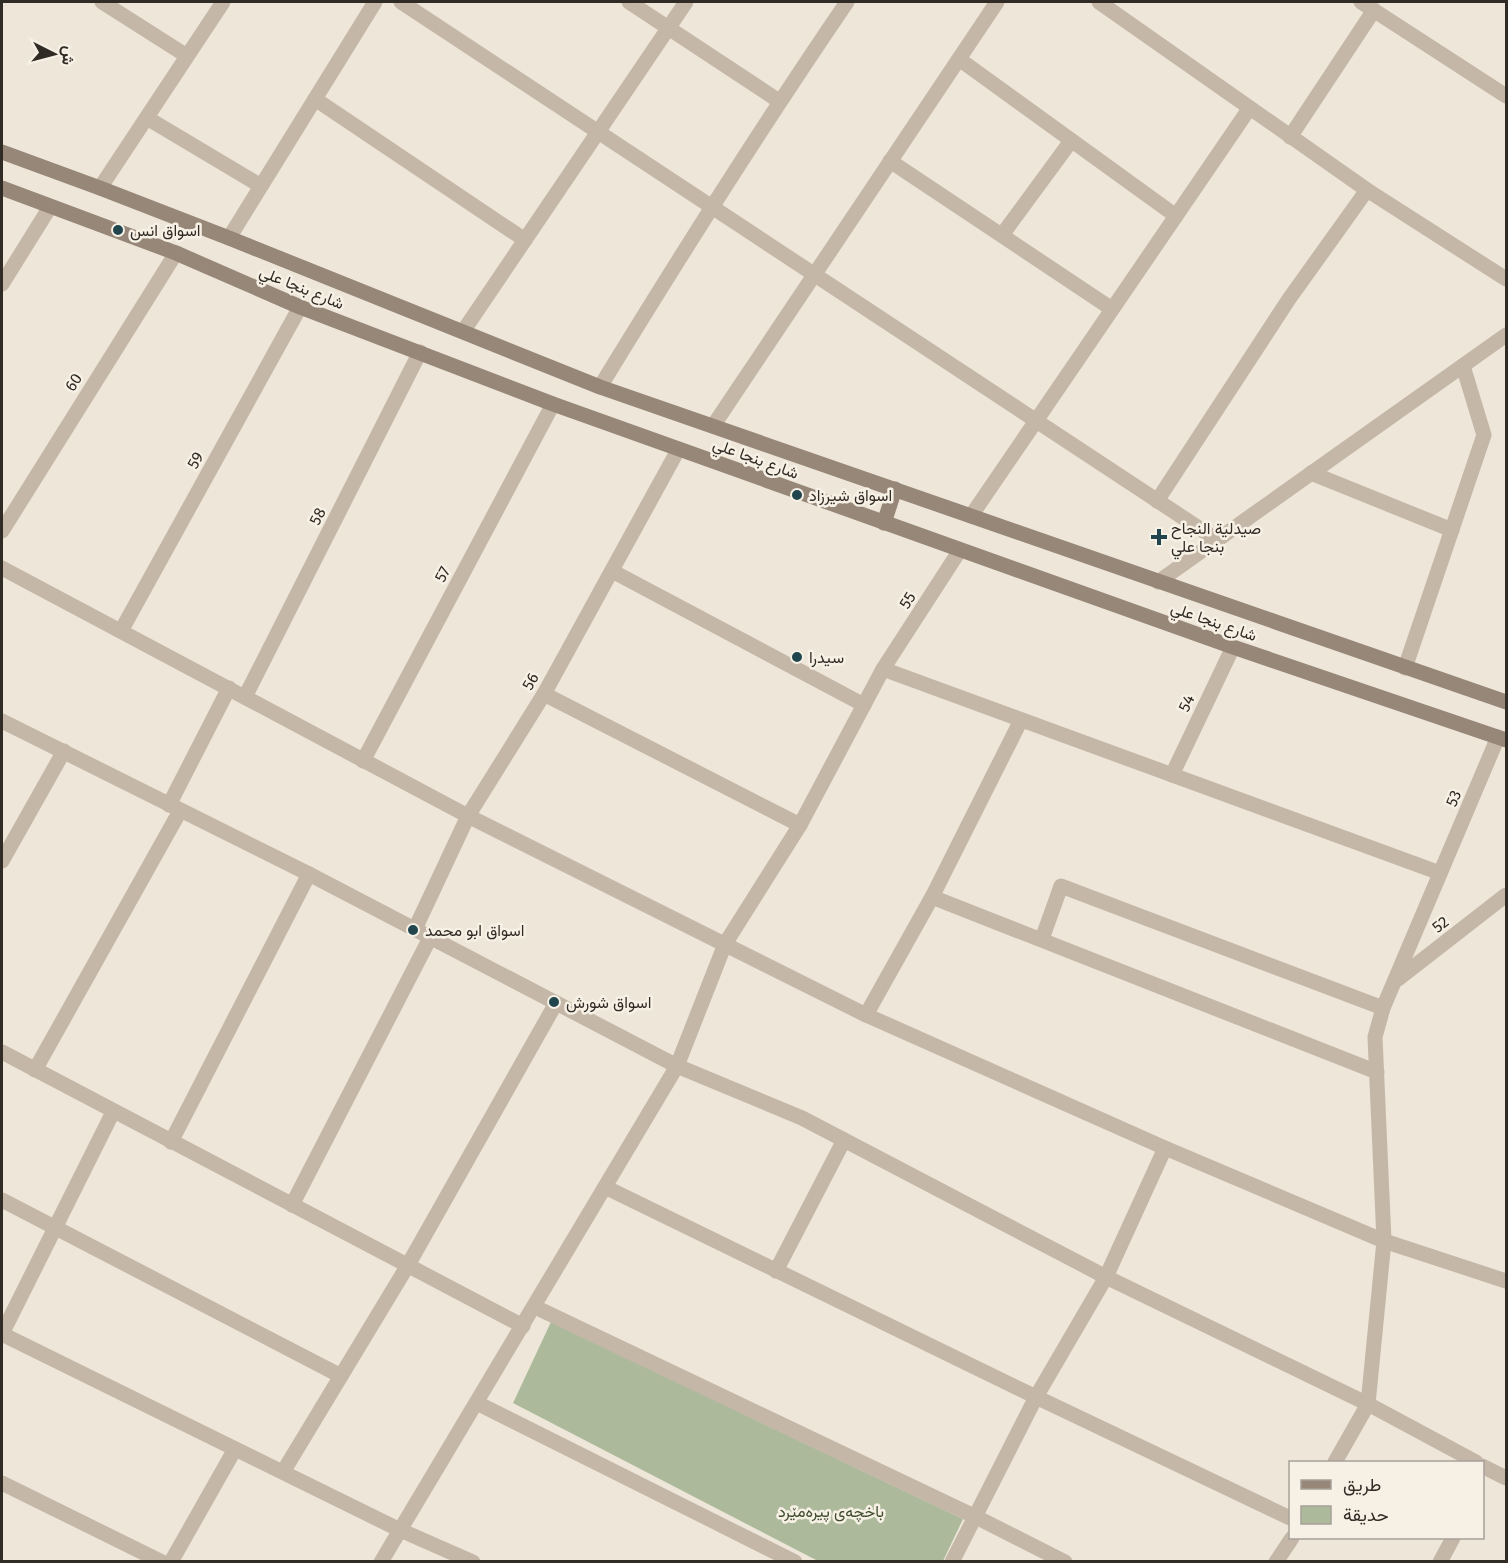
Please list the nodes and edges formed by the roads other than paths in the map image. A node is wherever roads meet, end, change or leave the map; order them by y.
1 (102, 2) edge
2 (223, 2) edge
3 (375, 2) edge
4 (401, 2) edge
5 (629, 2) edge
6 (686, 2) edge
7 (847, 2) edge
8 (997, 2) edge
9 (1099, 2) edge
10 (1368, 6) edge
11 (668, 27) junction
12 (187, 56) junction
13 (959, 59) junction
14 (1506, 96) edge
15 (315, 99) junction
16 (779, 100) junction
17 (1249, 109) junction
18 (147, 118) junction
19 (598, 132) junction
20 (1290, 137) junction
21 (1071, 141) junction
22 (2, 152) edge
23 (890, 161) junction
24 (261, 186) junction
25 (2, 188) edge
26 (100, 188) junction
27 (1367, 190) junction
28 (50, 207) junction
29 (711, 207) junction
30 (1176, 216) junction
31 (1002, 235) junction
32 (229, 238) junction
33 (525, 240) junction
34 (176, 253) junction
35 (814, 274) junction
36 (1506, 279) edge
37 (2, 284) edge
38 (300, 307) junction
39 (1112, 309) junction
40 (464, 330) junction
41 (1506, 336) edge
42 (420, 352) junction
43 (1462, 366) junction
44 (600, 387) junction
45 (552, 404) junction
46 (1036, 421) junction
47 (713, 426) junction
48 (678, 450) junction
49 (1311, 474) junction
50 (895, 489) junction
51 (1157, 501) junction
52 (971, 516) junction
53 (884, 523) junction
54 (1452, 530) junction
55 (2, 531) edge
56 (1217, 540) junction
57 (960, 550) junction
58 (2, 568) edge
59 (612, 571) junction
60 (1158, 582) junction
61 (121, 631) junction
62 (1233, 647) junction
63 (1405, 668) junction
64 (883, 669) junction
65 (229, 688) junction
66 (544, 694) junction
67 (245, 697) junction
68 (1506, 702) edge
69 (864, 705) junction
70 (1021, 720) junction
71 (2, 721) edge
72 (1502, 738) edge
73 (64, 750) junction
74 (363, 761) junction
75 (1172, 774) junction
76 (175, 808) junction
77 (468, 816) junction
78 (800, 825) junction
79 (2, 861) edge
80 (1440, 873) junction
81 (309, 874) junction
82 (1506, 895) edge
83 (932, 897) junction
84 (415, 929) junction
85 (430, 938) junction
86 (1042, 939) junction
87 (724, 944) junction
88 (1396, 981) junction
89 (556, 1003) junction
90 (1383, 1008) junction
91 (866, 1015) junction
92 (2, 1052) edge
93 (677, 1066) junction
94 (35, 1070) junction
95 (1377, 1072) junction
96 (113, 1112) junction
97 (844, 1140) junction
98 (171, 1142) junction
99 (1165, 1148) junction
100 (605, 1186) junction
101 (2, 1200) edge
102 (292, 1205) junction
103 (55, 1227) junction
104 (1384, 1241) junction
105 (408, 1265) junction
106 (776, 1271) junction
107 (1106, 1277) junction
108 (1506, 1281) edge
109 (535, 1307) junction
110 (523, 1326) junction
111 (2, 1334) edge
112 (341, 1377) junction
113 (1036, 1397) junction
114 (477, 1404) junction
115 (1368, 1404) junction
116 (235, 1449) junction
117 (1336, 1461) edge
118 (1467, 1461) edge
119 (1484, 1470) edge
120 (283, 1472) junction
121 (1506, 1478) edge
122 (2, 1483) edge
123 (974, 1516) junction
124 (1289, 1518) edge
125 (400, 1530) junction
126 (1291, 1539) edge
127 (1452, 1539) edge
128 (162, 1562) edge
129 (171, 1562) edge
130 (381, 1562) edge
131 (473, 1562) edge
132 (795, 1562) edge
133 (951, 1562) edge
134 (1065, 1562) edge
135 (1276, 1562) edge
136 (1440, 1562) edge

1 - 12 street
2 - 12 street
3 - 15 street
4 - 19 street
5 - 11 street
6 - 11 street
7 - 16 street
8 - 13 street
9 - 17 street
10 - 14 street
10 - 20 street
11 - 16 street
11 - 19 street
12 - 18 street
13 - 21 street
13 - 23 street
15 - 24 street
15 - 33 street
16 - 29 street
17 - 20 street
17 - 30 street
18 - 24 street
18 - 26 street
19 - 29 street
19 - 33 street
20 - 27 street
21 - 30 street
21 - 31 street
22 - 26 main road, شارع بنجا علي
23 - 31 street
23 - 35 street
24 - 32 street
25 - 28 main road, شارع بنجا علي
26 - 32 main road, شارع بنجا علي
27 - 36 street
27 - 51 street
28 - 34 main road, شارع بنجا علي
28 - 37 street
29 - 35 street
29 - 44 street
30 - 39 street
31 - 39 street
32 - 40 main road, شارع بنجا علي
33 - 40 street
34 - 38 main road, شارع بنجا علي
34 - 55 street, 60
35 - 46 street
35 - 47 street
38 - 42 main road, شارع بنجا علي
38 - 61 street, 59
39 - 46 street
40 - 44 main road, شارع بنجا علي
41 - 43 street
42 - 45 main road, شارع بنجا علي
42 - 67 street, 58
43 - 49 street
43 - 54 street
44 - 47 main road, شارع بنجا علي
45 - 48 main road, شارع بنجا علي
45 - 74 street, 57
46 - 51 street
46 - 52 street
47 - 50 main road, شارع بنجا علي
48 - 53 main road, شارع بنجا علي
48 - 59 street, 56
49 - 54 street
49 - 56 street
50 - 52 main road, شارع بنجا علي
50 - 53 main road
51 - 56 street
52 - 60 main road, شارع بنجا علي
53 - 57 main road, شارع بنجا علي
54 - 63 street
56 - 60 street
57 - 62 main road, شارع بنجا علي
57 - 64 street, 55
58 - 61 street
59 - 66 street, 56
59 - 69 street
60 - 63 main road, شارع بنجا علي
61 - 65 street
62 - 72 main road, شارع بنجا علي
62 - 75 street, 54
63 - 68 main road, شارع بنجا علي
64 - 69 street, 55
64 - 70 street
65 - 67 street
65 - 76 street
66 - 77 street, 56
66 - 78 street
67 - 74 street
69 - 78 street, 55
70 - 75 street
70 - 83 street
71 - 73 street
72 - 80 street, 53
73 - 76 street
73 - 79 street
74 - 77 street
75 - 80 street
76 - 81 street
76 - 94 street
77 - 84 street, 56
77 - 87 street
78 - 87 street, 55
80 - 88 street, 53
81 - 84 street
81 - 98 street
82 - 88 street, 52
83 - 86 street
83 - 91 street
84 - 85 street
85 - 89 street
85 - 102 street
86 - 90 street
86 - 95 street
87 - 91 street
87 - 93 street, 55
88 - 90 street, 53
89 - 93 street
89 - 105 street
90 - 95 street, 53
91 - 99 street
92 - 94 street
93 - 97 street
93 - 100 street, 55
94 - 96 street
95 - 104 street, 53
96 - 98 street
96 - 103 street
97 - 106 street
97 - 107 street
98 - 102 street
99 - 104 street
99 - 107 street
100 - 106 street
100 - 109 street, 55
101 - 103 street
102 - 105 street
103 - 111 street
103 - 112 street
104 - 108 street
104 - 115 street, 53
105 - 110 street
105 - 112 street
106 - 113 street
107 - 113 street
107 - 115 street
109 - 110 street, 55
109 - 123 street
110 - 114 street, 55
111 - 116 street
112 - 120 street
113 - 123 street
113 - 124 street
114 - 125 street, 55
114 - 132 street
115 - 117 street
115 - 118 street
116 - 120 street
116 - 129 street
119 - 121 street
120 - 125 street
122 - 128 street
123 - 133 street
123 - 134 street
125 - 130 street, 55
125 - 131 street
126 - 135 street
127 - 136 street

